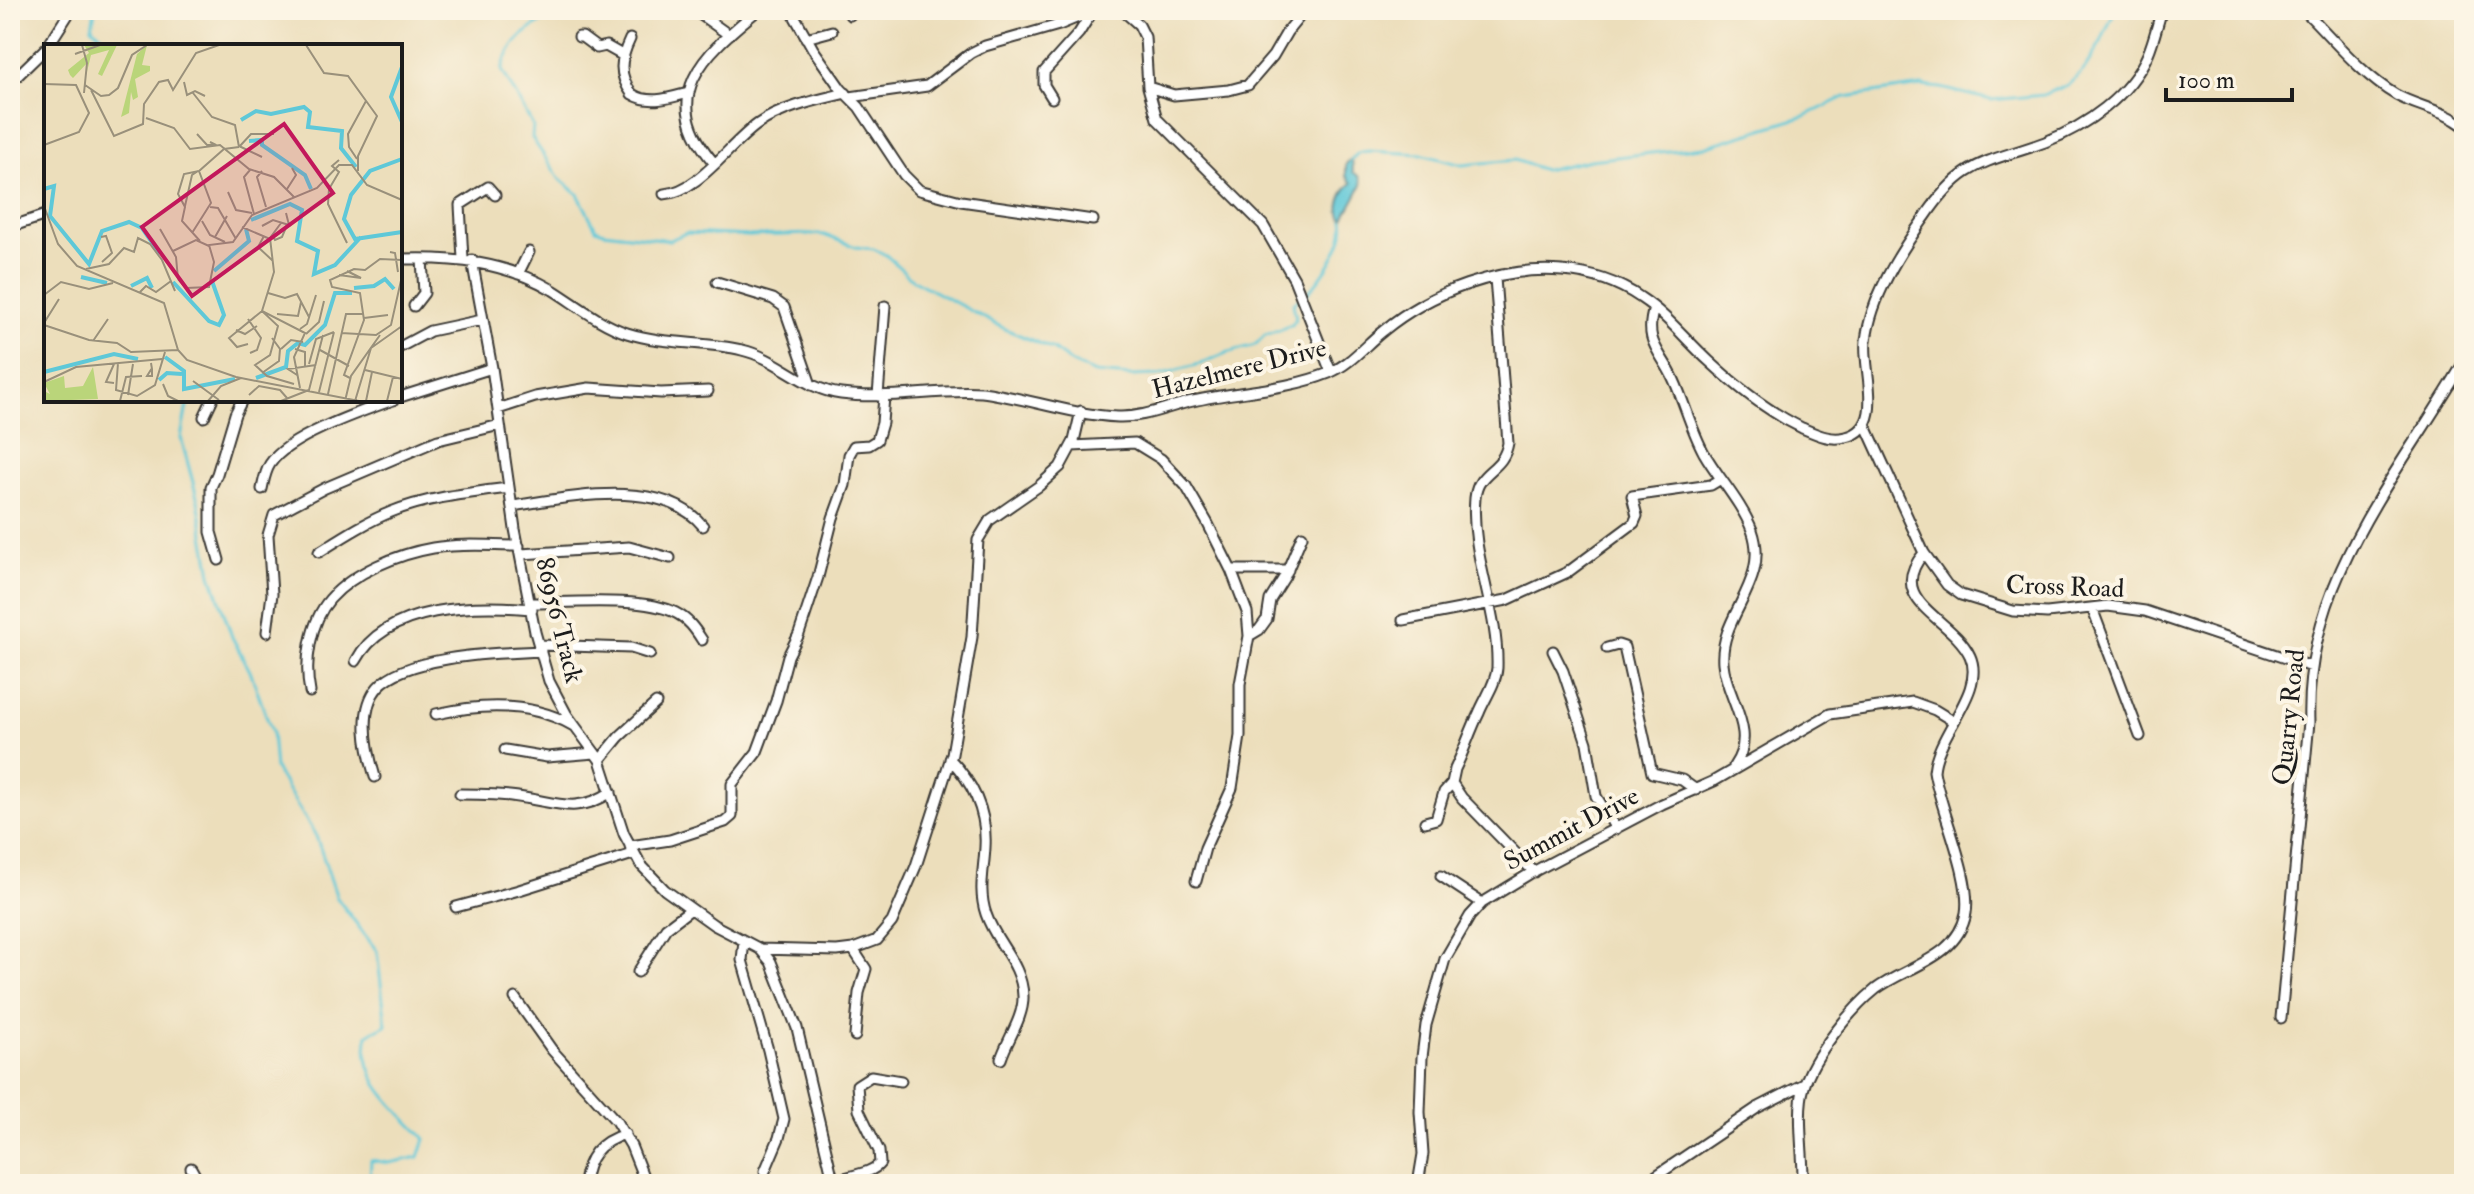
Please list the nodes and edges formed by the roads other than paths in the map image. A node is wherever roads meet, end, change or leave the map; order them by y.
1 (71, 10) edge
2 (694, 10) edge
3 (758, 10) edge
4 (1058, 10) edge
5 (1122, 10) edge
6 (1305, 10) edge
7 (2162, 10) edge
8 (2304, 10) edge
9 (795, 11) edge
10 (1094, 11) edge
11 (1059, 25) junction
12 (832, 31) dead end
13 (729, 35) junction
14 (579, 37) dead end
15 (806, 38) junction
16 (630, 39) dead end
17 (49, 44) edge
18 (44, 50) edge
19 (622, 55) junction
20 (10, 83) edge
21 (1148, 87) junction
22 (688, 93) junction
23 (848, 95) junction
24 (1052, 98) dead end
25 (2464, 126) edge
26 (715, 164) junction
27 (664, 194) dead end
28 (495, 195) dead end
29 (44, 216) edge
30 (1093, 220) dead end
31 (10, 227) edge
32 (529, 252) dead end
33 (402, 259) edge
34 (422, 259) junction
35 (467, 260) junction
36 (518, 274) junction
37 (1495, 278) junction
38 (717, 282) dead end
39 (414, 306) dead end
40 (885, 306) dead end
41 (1654, 308) junction
42 (482, 320) junction
43 (402, 346) edge
44 (2464, 362) edge
45 (492, 368) junction
46 (1331, 372) junction
47 (811, 385) junction
48 (708, 391) dead end
49 (402, 396) edge
50 (881, 396) junction
51 (211, 402) edge
52 (241, 402) edge
53 (388, 402) edge
54 (498, 409) junction
55 (1081, 411) junction
56 (204, 417) dead end
57 (1865, 424) junction
58 (500, 425) junction
59 (1072, 446) junction
60 (1721, 479) junction
61 (509, 488) junction
62 (262, 489) dead end
63 (512, 506) junction
64 (703, 526) dead end
65 (1302, 536) dead end
66 (520, 550) junction
67 (319, 552) dead end
68 (1924, 553) junction
69 (670, 558) dead end
70 (219, 560) dead end
71 (1231, 570) junction
72 (1288, 570) junction
73 (1491, 604) junction
74 (531, 606) junction
75 (2092, 608) junction
76 (1403, 620) dead end
77 (267, 632) dead end
78 (1249, 636) junction
79 (702, 640) dead end
80 (540, 648) junction
81 (1607, 648) dead end
82 (1553, 651) dead end
83 (650, 654) dead end
84 (356, 661) dead end
85 (2312, 667) junction
86 (310, 692) dead end
87 (656, 703) dead end
88 (436, 714) dead end
89 (1953, 721) junction
90 (575, 727) junction
91 (2140, 736) dead end
92 (505, 750) dead end
93 (597, 757) junction
94 (950, 759) junction
95 (1732, 769) junction
96 (375, 777) dead end
97 (1452, 783) junction
98 (1696, 790) junction
99 (611, 792) junction
100 (460, 794) dead end
101 (1425, 822) dead end
102 (1616, 829) junction
103 (632, 850) junction
104 (1534, 872) junction
105 (1441, 876) dead end
106 (1196, 881) dead end
107 (1482, 903) junction
108 (456, 907) dead end
109 (691, 909) junction
110 (744, 941) junction
111 (760, 949) junction
112 (853, 949) junction
113 (638, 972) dead end
114 (515, 998) dead end
115 (2281, 1018) dead end
116 (855, 1036) dead end
117 (1001, 1059) dead end
118 (901, 1081) dead end
119 (1804, 1084) junction
120 (625, 1134) junction
121 (191, 1168) dead end
122 (765, 1171) dead end
123 (833, 1183) edge
124 (200, 1184) edge
125 (584, 1184) edge
126 (646, 1184) edge
127 (1418, 1184) edge
128 (1644, 1184) edge
129 (1803, 1184) edge

1 - 17 street
2 - 13 street
3 - 13 street
4 - 11 street
5 - 21 street
6 - 21 street
7 - 57 street
8 - 25 street
9 - 15 street
10 - 11 street
10 - 24 street
11 - 23 street
12 - 15 street
13 - 22 street
14 - 19 street
15 - 23 street
16 - 19 street
18 - 20 street
19 - 22 street
21 - 46 street
22 - 26 street
23 - 26 street
23 - 30 street
26 - 27 street
28 - 35 street, 86956 Track
29 - 31 street
32 - 36 street
33 - 34 street, Hazelmere Drive
34 - 35 street, Hazelmere Drive
34 - 39 street
35 - 36 street, Hazelmere Drive
35 - 42 street, 86956 Track
36 - 47 street, Hazelmere Drive
37 - 41 street, Hazelmere Drive
37 - 46 street, Hazelmere Drive
37 - 73 street
38 - 47 street
40 - 50 street
41 - 57 street, Hazelmere Drive
41 - 60 street
42 - 43 street
42 - 45 street, 86956 Track
44 - 85 street, Quarry Road
45 - 49 street
45 - 54 street, 86956 Track
46 - 55 street, Hazelmere Drive
47 - 50 street, Hazelmere Drive
48 - 54 street
50 - 55 street, Hazelmere Drive
50 - 103 street
51 - 56 street
52 - 70 street
53 - 62 street
54 - 58 street, 86956 Track
55 - 59 street
57 - 68 street, Cross Road
58 - 61 street, 86956 Track
58 - 77 street
59 - 71 street
59 - 94 street
60 - 73 street
60 - 95 street
61 - 63 street, 86956 Track
61 - 67 street
63 - 64 street
63 - 66 street, 86956 Track
65 - 72 street
66 - 69 street
66 - 74 street, 86956 Track
66 - 86 street
68 - 75 street, Cross Road
68 - 89 street
71 - 72 street
71 - 78 street
72 - 78 street
73 - 76 street
73 - 97 street
74 - 79 street
74 - 80 street, 86956 Track
74 - 84 street
75 - 85 street, Cross Road
75 - 91 street
78 - 106 street
80 - 83 street
80 - 90 street, 86956 Track
80 - 96 street
81 - 98 street
82 - 102 street
85 - 115 street, Quarry Road
87 - 93 street
88 - 90 street
89 - 95 street, Summit Drive
89 - 119 street
90 - 93 street, 86956 Track
92 - 93 street
93 - 99 street, 86956 Track
94 - 112 street
94 - 117 street
95 - 98 street, Summit Drive
97 - 101 street
97 - 104 street
98 - 102 street, Summit Drive
99 - 100 street
99 - 103 street, 86956 Track
102 - 104 street, Summit Drive
103 - 108 street
103 - 109 street, 86956 Track
104 - 107 street, Summit Drive
105 - 107 street
107 - 127 street, Summit Drive
109 - 110 street, 86956 Track
109 - 113 street
110 - 111 street, 86956 Track
110 - 122 street
111 - 112 street
111 - 123 street
112 - 116 street
114 - 120 street
118 - 123 street
119 - 128 street
119 - 129 street
120 - 125 street
120 - 126 street
121 - 124 street

